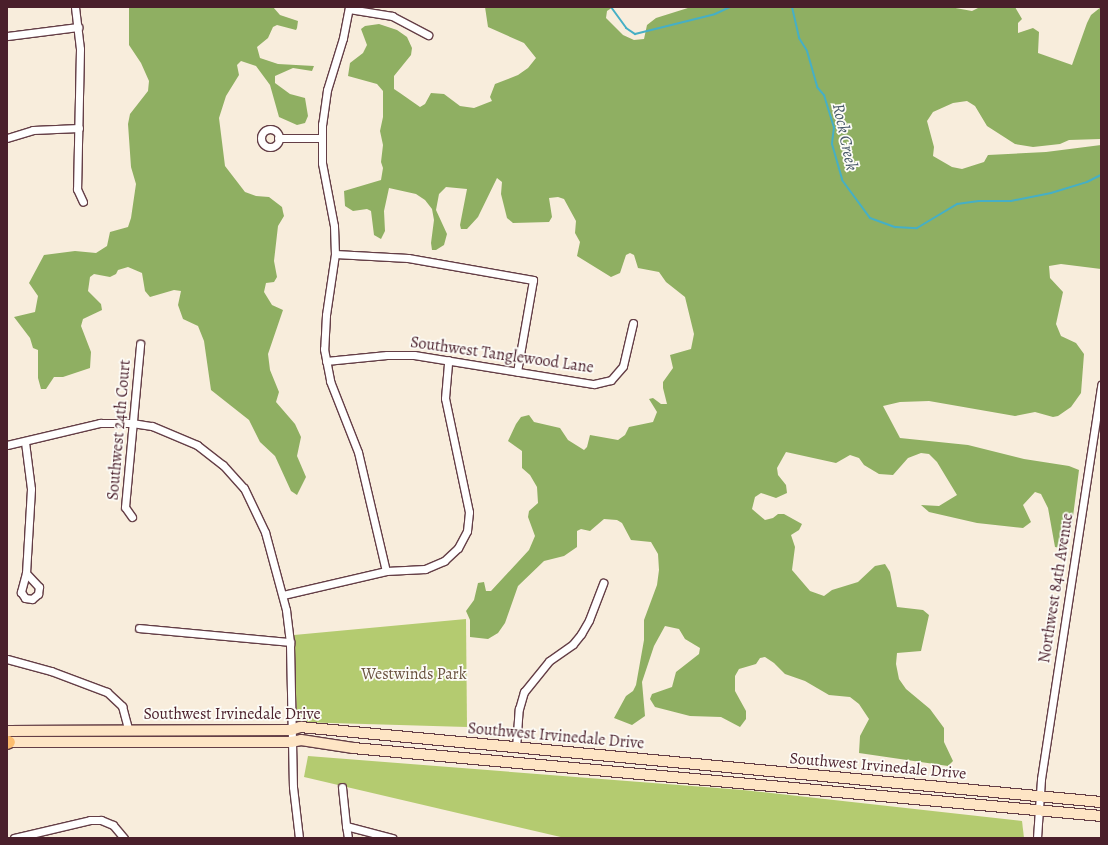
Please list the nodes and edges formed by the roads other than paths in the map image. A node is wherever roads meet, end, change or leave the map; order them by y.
1 (75, 7) edge
2 (349, 8) edge
3 (78, 27) junction
4 (428, 35) dead end
5 (7, 36) edge
6 (79, 128) junction
7 (7, 138) edge
8 (278, 138) dead end
9 (321, 138) junction
10 (83, 202) dead end
11 (335, 254) junction
12 (633, 322) dead end
13 (140, 344) dead end
14 (448, 360) junction
15 (326, 361) junction
16 (517, 372) junction
17 (1101, 385) edge
18 (132, 423) junction
19 (25, 442) junction
20 (7, 445) edge
21 (132, 516) dead end
22 (386, 571) junction
23 (26, 573) dead end
24 (603, 582) dead end
25 (283, 595) junction
26 (139, 628) dead end
27 (290, 642) junction
28 (7, 659) edge
29 (128, 728) junction
30 (290, 730) junction
31 (8, 740) edge
32 (291, 742) junction
33 (516, 748) junction
34 (656, 761) junction
35 (655, 775) junction
36 (342, 786) dead end
37 (1040, 796) junction
38 (1101, 802) edge
39 (1039, 810) junction
40 (1101, 816) edge
41 (346, 826) junction
42 (14, 838) edge
43 (124, 838) edge
44 (298, 838) edge
45 (348, 838) edge
46 (392, 838) edge
47 (1037, 838) edge

1 - 3 street
2 - 4 street
2 - 9 street
3 - 5 street
3 - 6 street
6 - 7 street
6 - 10 street
8 - 9 street
9 - 11 street
11 - 15 street
11 - 16 street
12 - 16 street, Southwest Tanglewood Lane
13 - 18 street, Southwest 24th Court
14 - 15 street, Southwest Tanglewood Lane
14 - 16 street, Southwest Tanglewood Lane
14 - 22 street
15 - 22 street
17 - 37 street, Northwest 84th Avenue
18 - 19 street
18 - 21 street, Southwest 24th Court
18 - 25 street
19 - 20 street
19 - 23 street
22 - 25 street
24 - 33 street
25 - 27 street
26 - 27 street
27 - 30 street
28 - 29 street
29 - 30 main road, Southwest Irvinedale Drive
29 - 31 main road, Southwest Irvinedale Drive
30 - 32 street
30 - 33 main road, Southwest Irvinedale Drive
31 - 32 main road, Southwest Irvinedale Drive
32 - 35 main road, Southwest Irvinedale Drive
32 - 44 street
33 - 34 main road, Southwest Irvinedale Drive
34 - 35 main road
34 - 37 main road, Southwest Irvinedale Drive
35 - 39 main road, Southwest Irvinedale Drive
36 - 41 street
37 - 38 main road, Southwest Irvinedale Drive
37 - 39 street, Northwest 84th Avenue
39 - 40 main road, Southwest Irvinedale Drive
39 - 47 street, Northwest 84th Avenue
41 - 45 street
41 - 46 street
42 - 43 street

